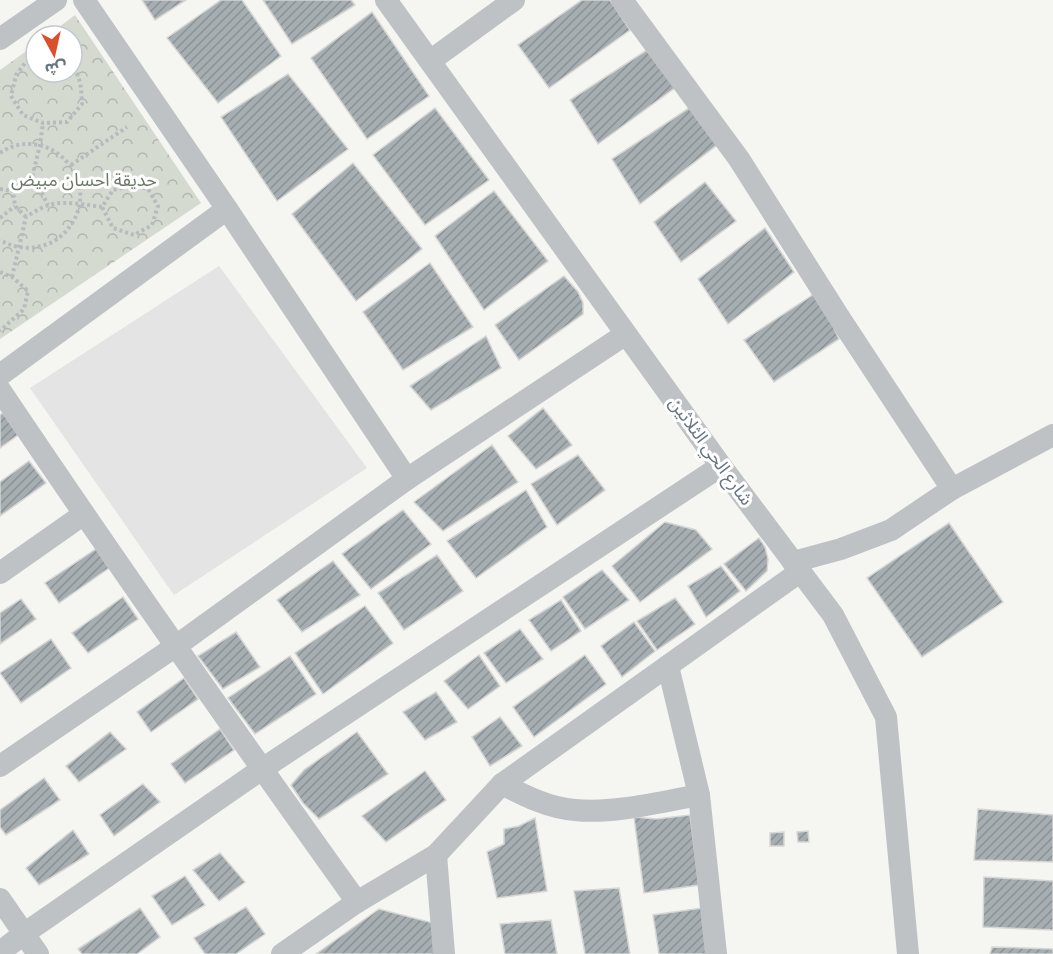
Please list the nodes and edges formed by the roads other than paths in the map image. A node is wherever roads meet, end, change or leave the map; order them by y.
1 (56, 0) edge
2 (84, 0) edge
3 (386, 0) edge
4 (514, 0) edge
5 (622, 0) edge
6 (0, 39) edge
7 (430, 61) junction
8 (227, 208) junction
9 (626, 334) junction
10 (0, 375) edge
11 (0, 390) edge
12 (1053, 435) edge
13 (721, 466) junction
14 (407, 478) junction
15 (952, 489) junction
16 (84, 514) junction
17 (797, 567) junction
18 (0, 573) edge
19 (176, 646) junction
20 (668, 666) junction
21 (0, 766) edge
22 (262, 769) junction
23 (502, 784) junction
24 (699, 795) junction
25 (436, 855) junction
26 (0, 899) edge
27 (357, 902) junction
28 (25, 933) junction
29 (0, 952) edge
30 (39, 954) edge
31 (282, 954) edge
32 (444, 954) edge
33 (716, 954) edge
34 (908, 954) edge

1 - 6 street
2 - 8 street
3 - 7 street, شارع الحي الثلاثين
4 - 7 street
5 - 15 street
7 - 9 street, شارع الحي الثلاثين
8 - 10 street
8 - 14 street
9 - 13 street, شارع الحي الثلاثين
9 - 14 street
11 - 16 street
12 - 15 street
13 - 17 street, شارع الحي الثلاثين
13 - 22 street
14 - 19 street
15 - 17 street
16 - 18 street
16 - 19 street
17 - 20 street
17 - 34 street, شارع الحي الثلاثين
19 - 21 street
19 - 22 street
20 - 23 street
20 - 24 street
22 - 27 street
22 - 28 street
23 - 24 street
23 - 25 street
24 - 33 street
25 - 27 street
25 - 32 street
26 - 28 street
27 - 31 street
28 - 29 street
28 - 30 street

